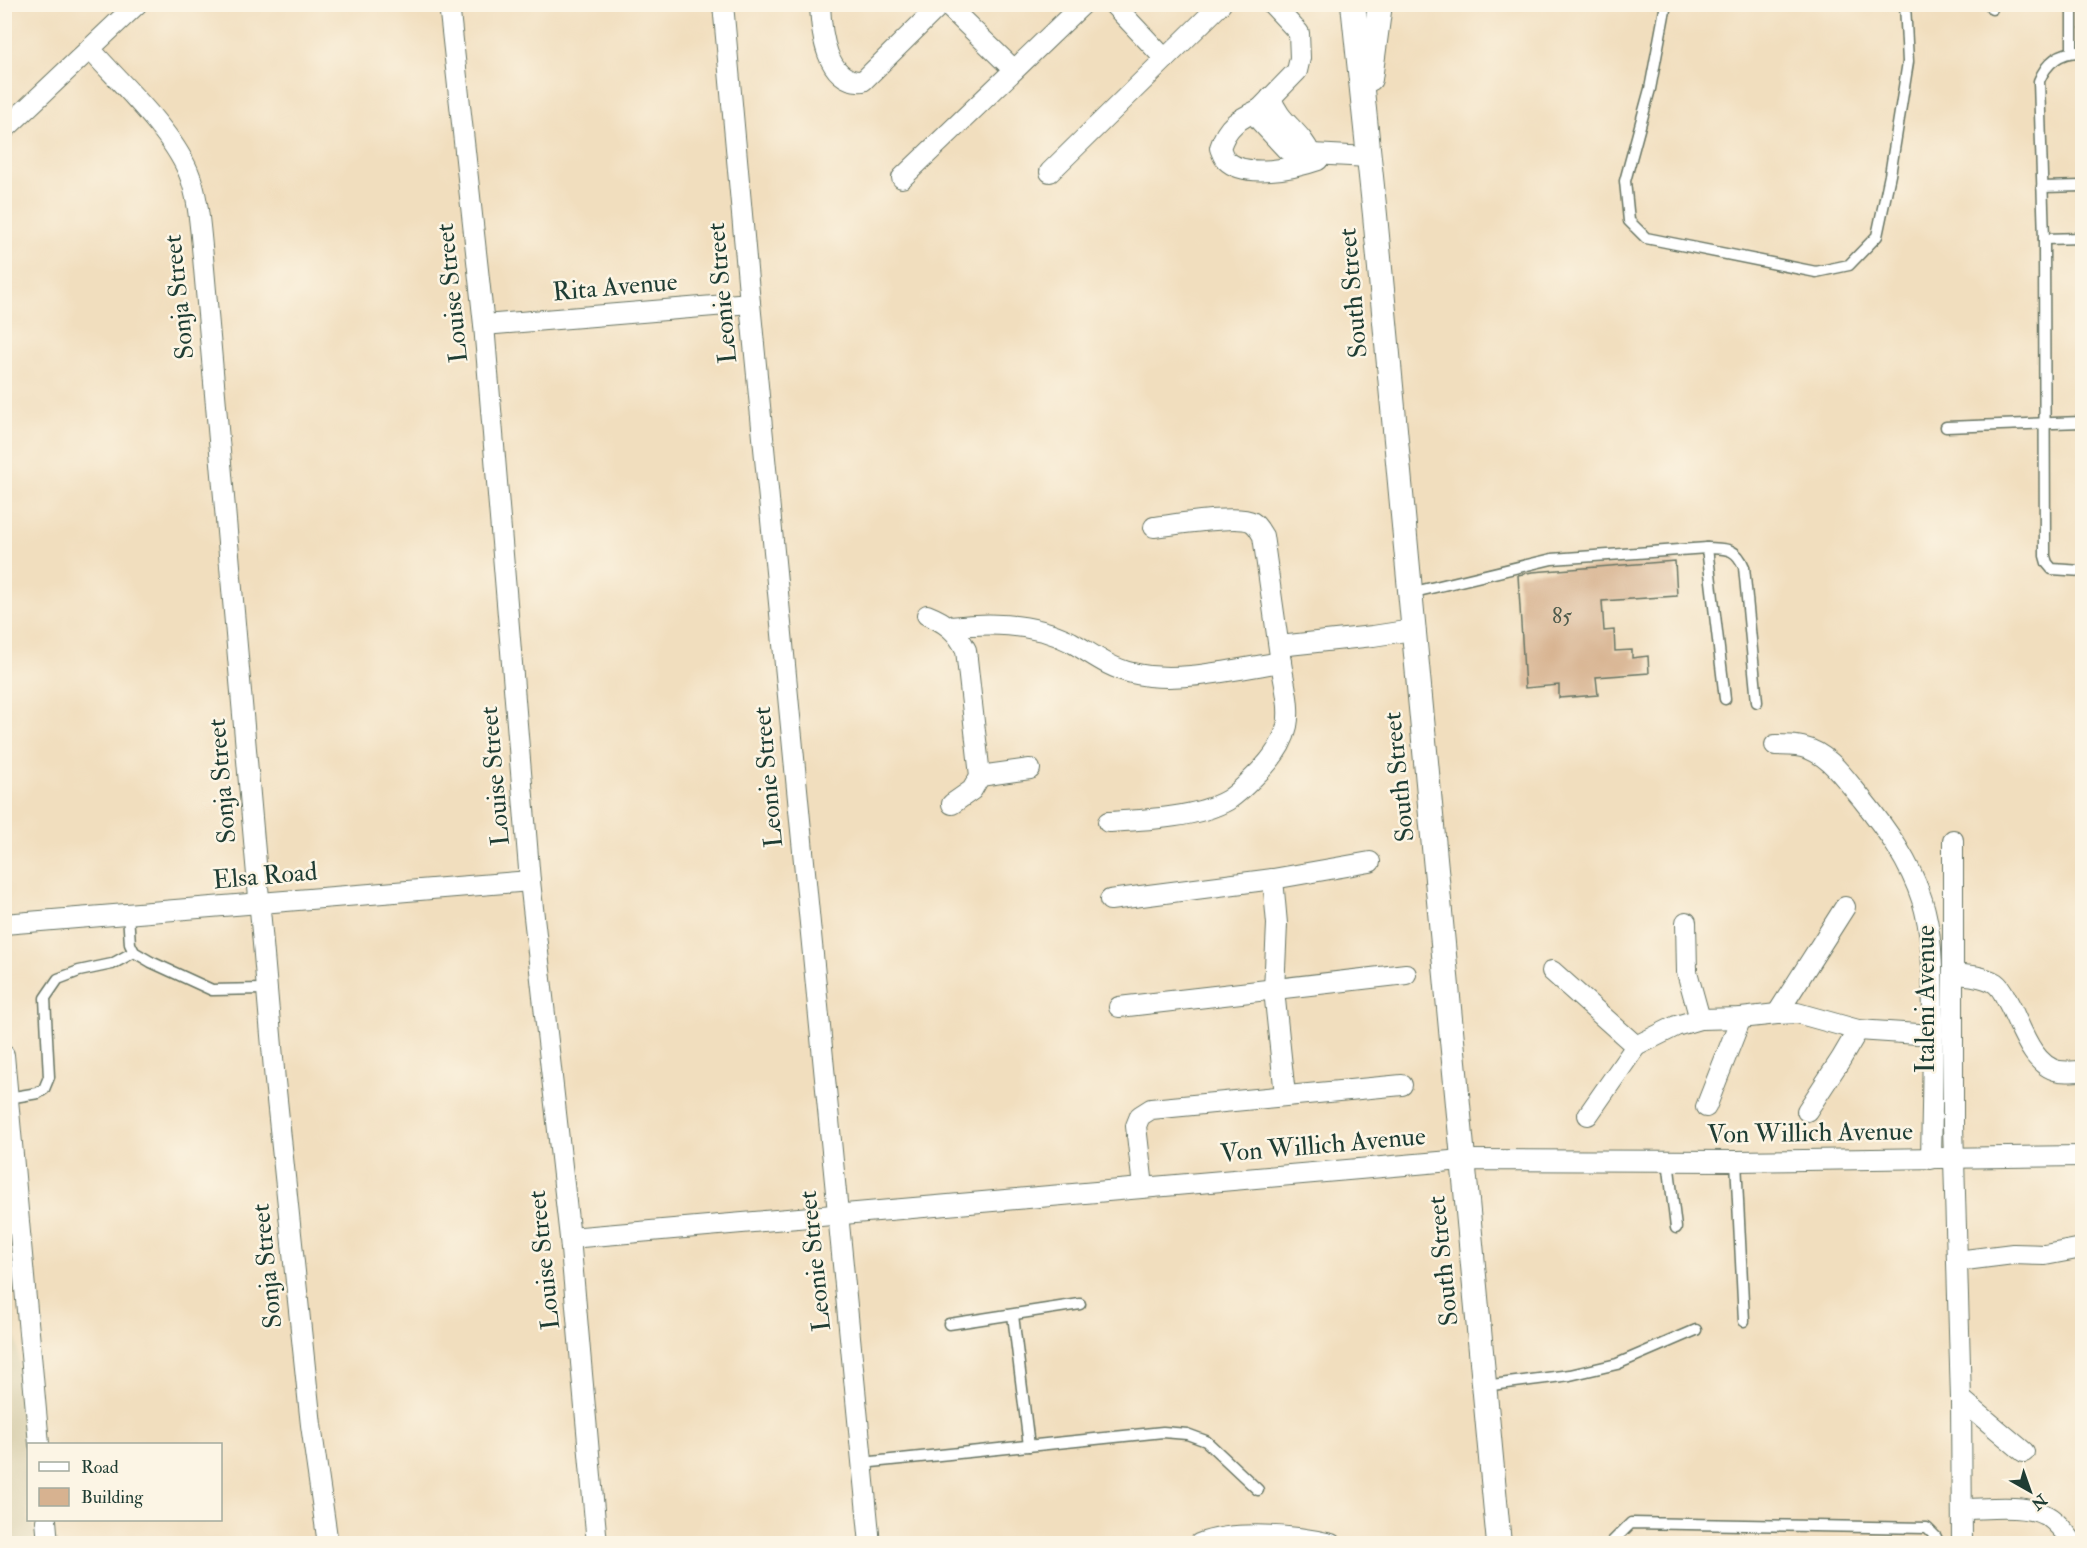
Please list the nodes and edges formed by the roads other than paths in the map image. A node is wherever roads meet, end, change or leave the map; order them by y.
1 (137, 4) edge
2 (449, 4) edge
3 (723, 4) edge
4 (820, 4) edge
5 (941, 4) edge
6 (946, 4) edge
7 (1083, 4) edge
8 (1113, 4) edge
9 (1221, 4) edge
10 (1272, 4) edge
11 (1353, 4) edge
12 (1380, 4) edge
13 (1666, 4) edge
14 (1905, 4) edge
15 (2072, 4) edge
16 (90, 49) junction
17 (2077, 52) edge
18 (1165, 59) junction
19 (1014, 70) junction
20 (1265, 103) junction
21 (1365, 123) junction
22 (4, 130) edge
23 (1320, 155) junction
24 (1369, 157) junction
25 (1050, 172) dead end
26 (902, 178) dead end
27 (2082, 186) edge
28 (2043, 188) junction
29 (2082, 238) edge
30 (2044, 239) junction
31 (750, 303) junction
32 (484, 325) junction
33 (2044, 422) junction
34 (2082, 422) edge
35 (1946, 427) dead end
36 (1154, 527) dead end
37 (1707, 548) junction
38 (2082, 571) edge
39 (1410, 593) junction
40 (927, 615) dead end
41 (951, 627) junction
42 (1412, 630) junction
43 (1280, 654) junction
44 (1725, 699) dead end
45 (1757, 702) dead end
46 (1774, 745) dead end
47 (1030, 769) dead end
48 (980, 776) junction
49 (952, 804) dead end
50 (1107, 822) dead end
51 (1953, 840) dead end
52 (1370, 862) dead end
53 (1273, 879) junction
54 (530, 881) junction
55 (1110, 900) dead end
56 (260, 904) junction
57 (1845, 907) dead end
58 (128, 914) junction
59 (1686, 922) dead end
60 (4, 924) edge
61 (134, 952) junction
62 (1552, 971) dead end
63 (1406, 974) dead end
64 (1954, 974) junction
65 (267, 989) junction
66 (1274, 990) junction
67 (1119, 1007) dead end
68 (1777, 1014) junction
69 (1741, 1018) junction
70 (1700, 1019) junction
71 (1858, 1030) junction
72 (1933, 1035) junction
73 (1636, 1046) junction
74 (4, 1055) edge
75 (2082, 1071) edge
76 (1402, 1085) dead end
77 (1285, 1095) junction
78 (8, 1098) junction
79 (1706, 1107) dead end
80 (1807, 1111) dead end
81 (1588, 1115) dead end
82 (2082, 1156) edge
83 (1954, 1158) junction
84 (1931, 1159) junction
85 (1462, 1160) junction
86 (1668, 1161) junction
87 (1736, 1161) junction
88 (1143, 1187) junction
89 (837, 1214) junction
90 (1676, 1228) dead end
91 (570, 1238) junction
92 (2082, 1248) edge
93 (1958, 1260) junction
94 (1080, 1304) dead end
95 (1013, 1315) junction
96 (1744, 1321) dead end
97 (949, 1324) dead end
98 (1696, 1330) dead end
99 (1484, 1386) junction
100 (1961, 1399) junction
101 (39, 1443) edge
102 (1029, 1446) junction
103 (2024, 1452) dead end
104 (862, 1462) junction
105 (1258, 1490) dead end
106 (1962, 1509) junction
107 (46, 1521) edge
108 (48, 1544) edge
109 (328, 1544) edge
110 (597, 1544) edge
111 (870, 1544) edge
112 (1199, 1544) edge
113 (1331, 1544) edge
114 (1499, 1544) edge
115 (1610, 1544) edge
116 (1938, 1544) edge
117 (1962, 1544) edge
118 (2074, 1544) edge

1 - 16 street
2 - 32 street, Louise Street
3 - 31 street, Leonie Street
4 - 5 street
6 - 19 street
7 - 19 street
8 - 18 street
9 - 18 street
10 - 20 street
11 - 21 street, South Street
12 - 21 street
13 - 14 lane
15 - 17 lane
16 - 22 street
16 - 56 street, Sonja Street
17 - 28 lane
18 - 25 street
19 - 26 street
20 - 23 street
20 - 23 street
21 - 24 street, South Street
23 - 24 street
24 - 39 street, South Street
27 - 28 lane
28 - 30 lane
29 - 30 lane
30 - 33 lane
31 - 32 street, Rita Avenue
31 - 89 street, Leonie Street
32 - 54 street, Louise Street
33 - 34 lane
33 - 35 lane
33 - 38 lane
36 - 43 street
37 - 39 lane
37 - 44 lane
37 - 45 lane
39 - 42 street, South Street
40 - 41 street
41 - 43 street
41 - 48 street
42 - 43 street
42 - 85 street, South Street
43 - 50 street
46 - 72 street
47 - 48 street
48 - 49 street
51 - 64 street, Italeni Avenue
52 - 53 street
53 - 55 street
53 - 66 street
54 - 56 street, Elsa Road
54 - 91 street, Louise Street
56 - 58 street, Elsa Road
56 - 65 street, Sonja Street
57 - 68 street
58 - 60 street, Elsa Road
58 - 61 lane
59 - 70 street
61 - 65 lane
61 - 78 lane
62 - 73 street
63 - 66 street
64 - 75 street
64 - 83 street, Italeni Avenue
65 - 109 street, Sonja Street
66 - 67 street
66 - 77 street
68 - 69 street
68 - 71 street
69 - 70 street
69 - 79 street
70 - 73 street
71 - 72 street
71 - 80 street
72 - 84 street
73 - 81 street
74 - 78 street
76 - 77 street
77 - 88 street
78 - 101 street
82 - 83 street, Von Willich Avenue
83 - 84 street, Von Willich Avenue
83 - 93 street, Italeni Avenue
84 - 87 street, Von Willich Avenue
85 - 86 street, Von Willich Avenue
85 - 88 street, Von Willich Avenue
85 - 99 street, South Street
86 - 87 street, Von Willich Avenue
86 - 90 lane
87 - 96 lane
88 - 89 street, Von Willich Avenue
89 - 91 street, Von Willich Avenue
89 - 104 street, Leonie Street
91 - 110 street, Louise Street
92 - 93 street
93 - 100 street, Italeni Avenue
94 - 95 lane
95 - 97 lane
95 - 102 lane
98 - 99 lane
99 - 114 street, South Street
100 - 103 street
100 - 106 street, Italeni Avenue
102 - 104 lane
102 - 105 lane
104 - 111 street, Leonie Street
106 - 117 street, Italeni Avenue
106 - 118 street
107 - 108 street
112 - 113 street
115 - 116 lane

